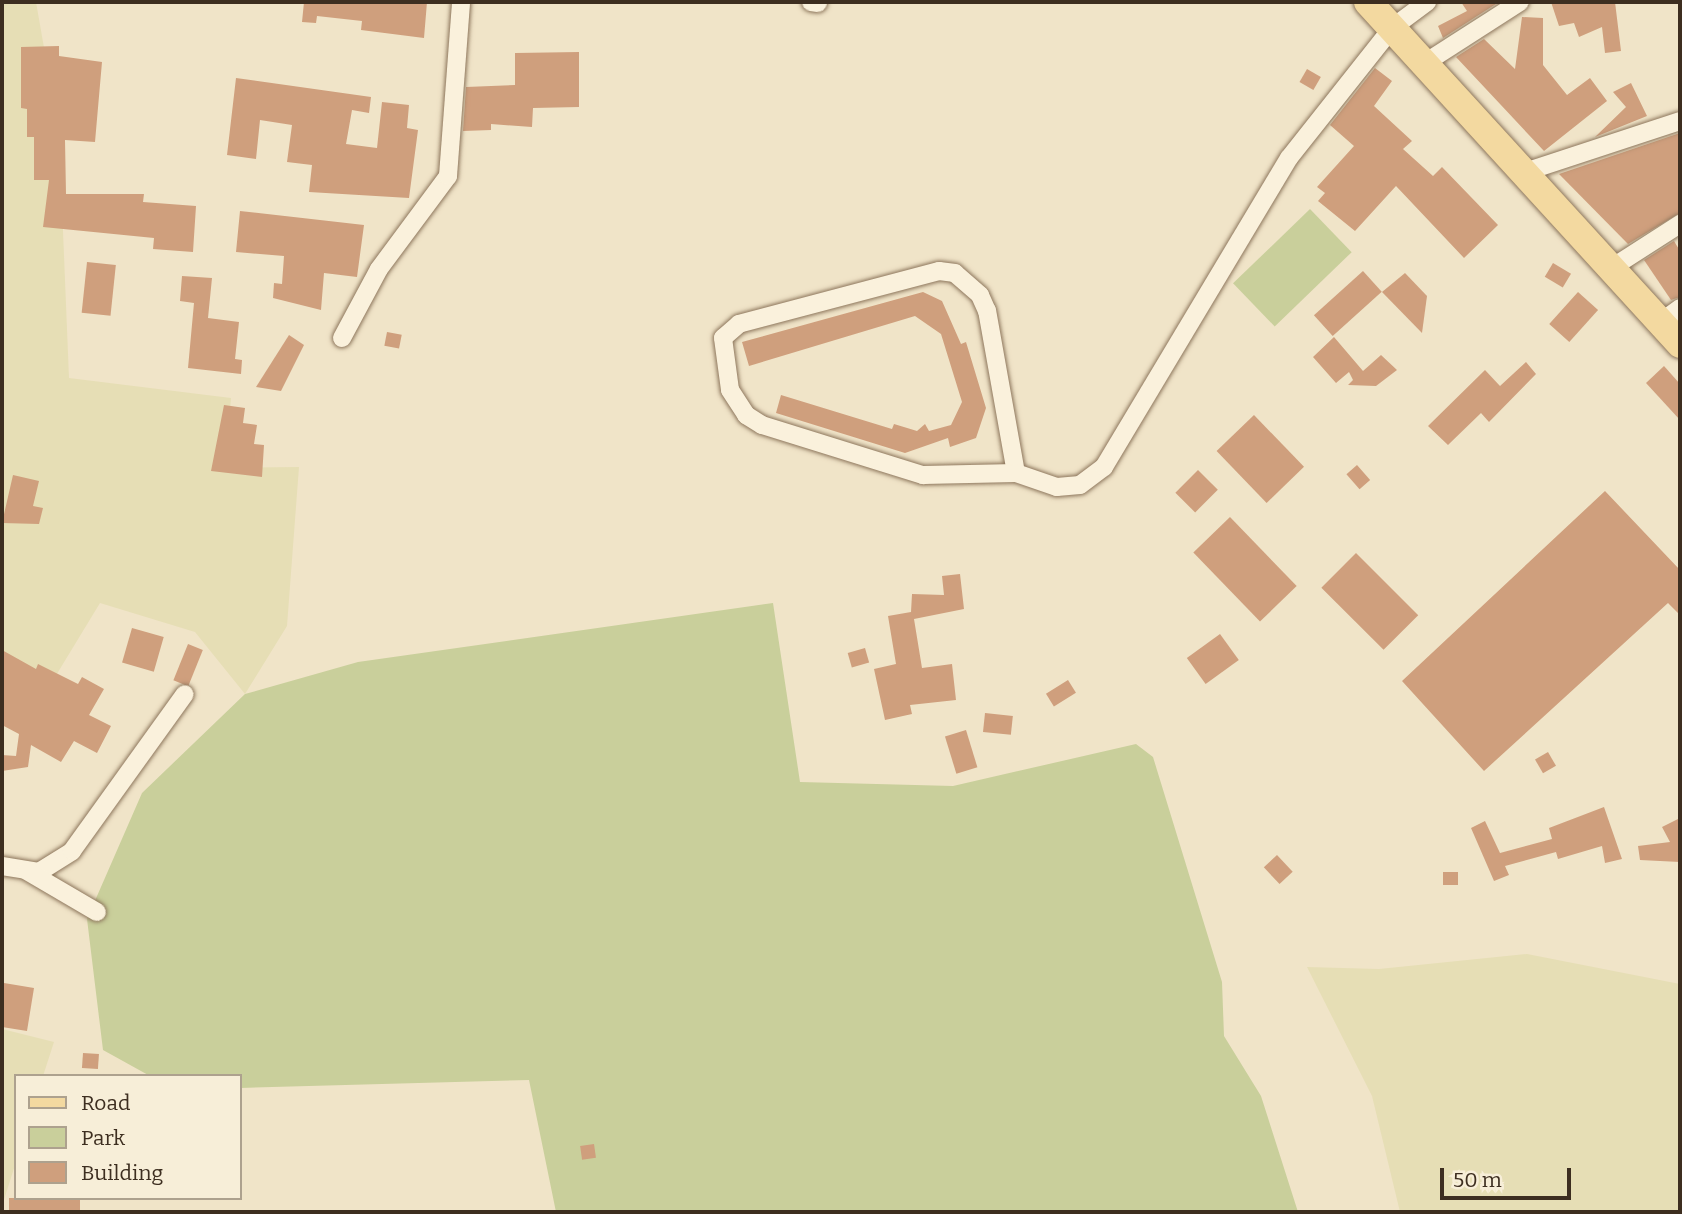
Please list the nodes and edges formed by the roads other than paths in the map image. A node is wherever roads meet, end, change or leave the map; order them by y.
1 (461, 2) edge
2 (1368, 2) edge
3 (1427, 2) edge
4 (1520, 2) edge
5 (1392, 27) junction
6 (1428, 61) junction
7 (1680, 121) edge
8 (1525, 172) junction
9 (1680, 224) edge
10 (1613, 267) junction
11 (1671, 315) edge
12 (342, 338) dead end
13 (1680, 344) edge
14 (1016, 472) junction
15 (185, 694) dead end
16 (2, 866) edge
17 (24, 870) junction
18 (97, 912) dead end

1 - 12 street
2 - 5 main road
3 - 5 street
4 - 6 street
5 - 6 main road
5 - 14 street
6 - 8 main road
7 - 8 street
8 - 10 main road
9 - 10 street
10 - 11 main road
11 - 13 main road
14 - 14 street
15 - 17 street
16 - 17 street
17 - 18 street

